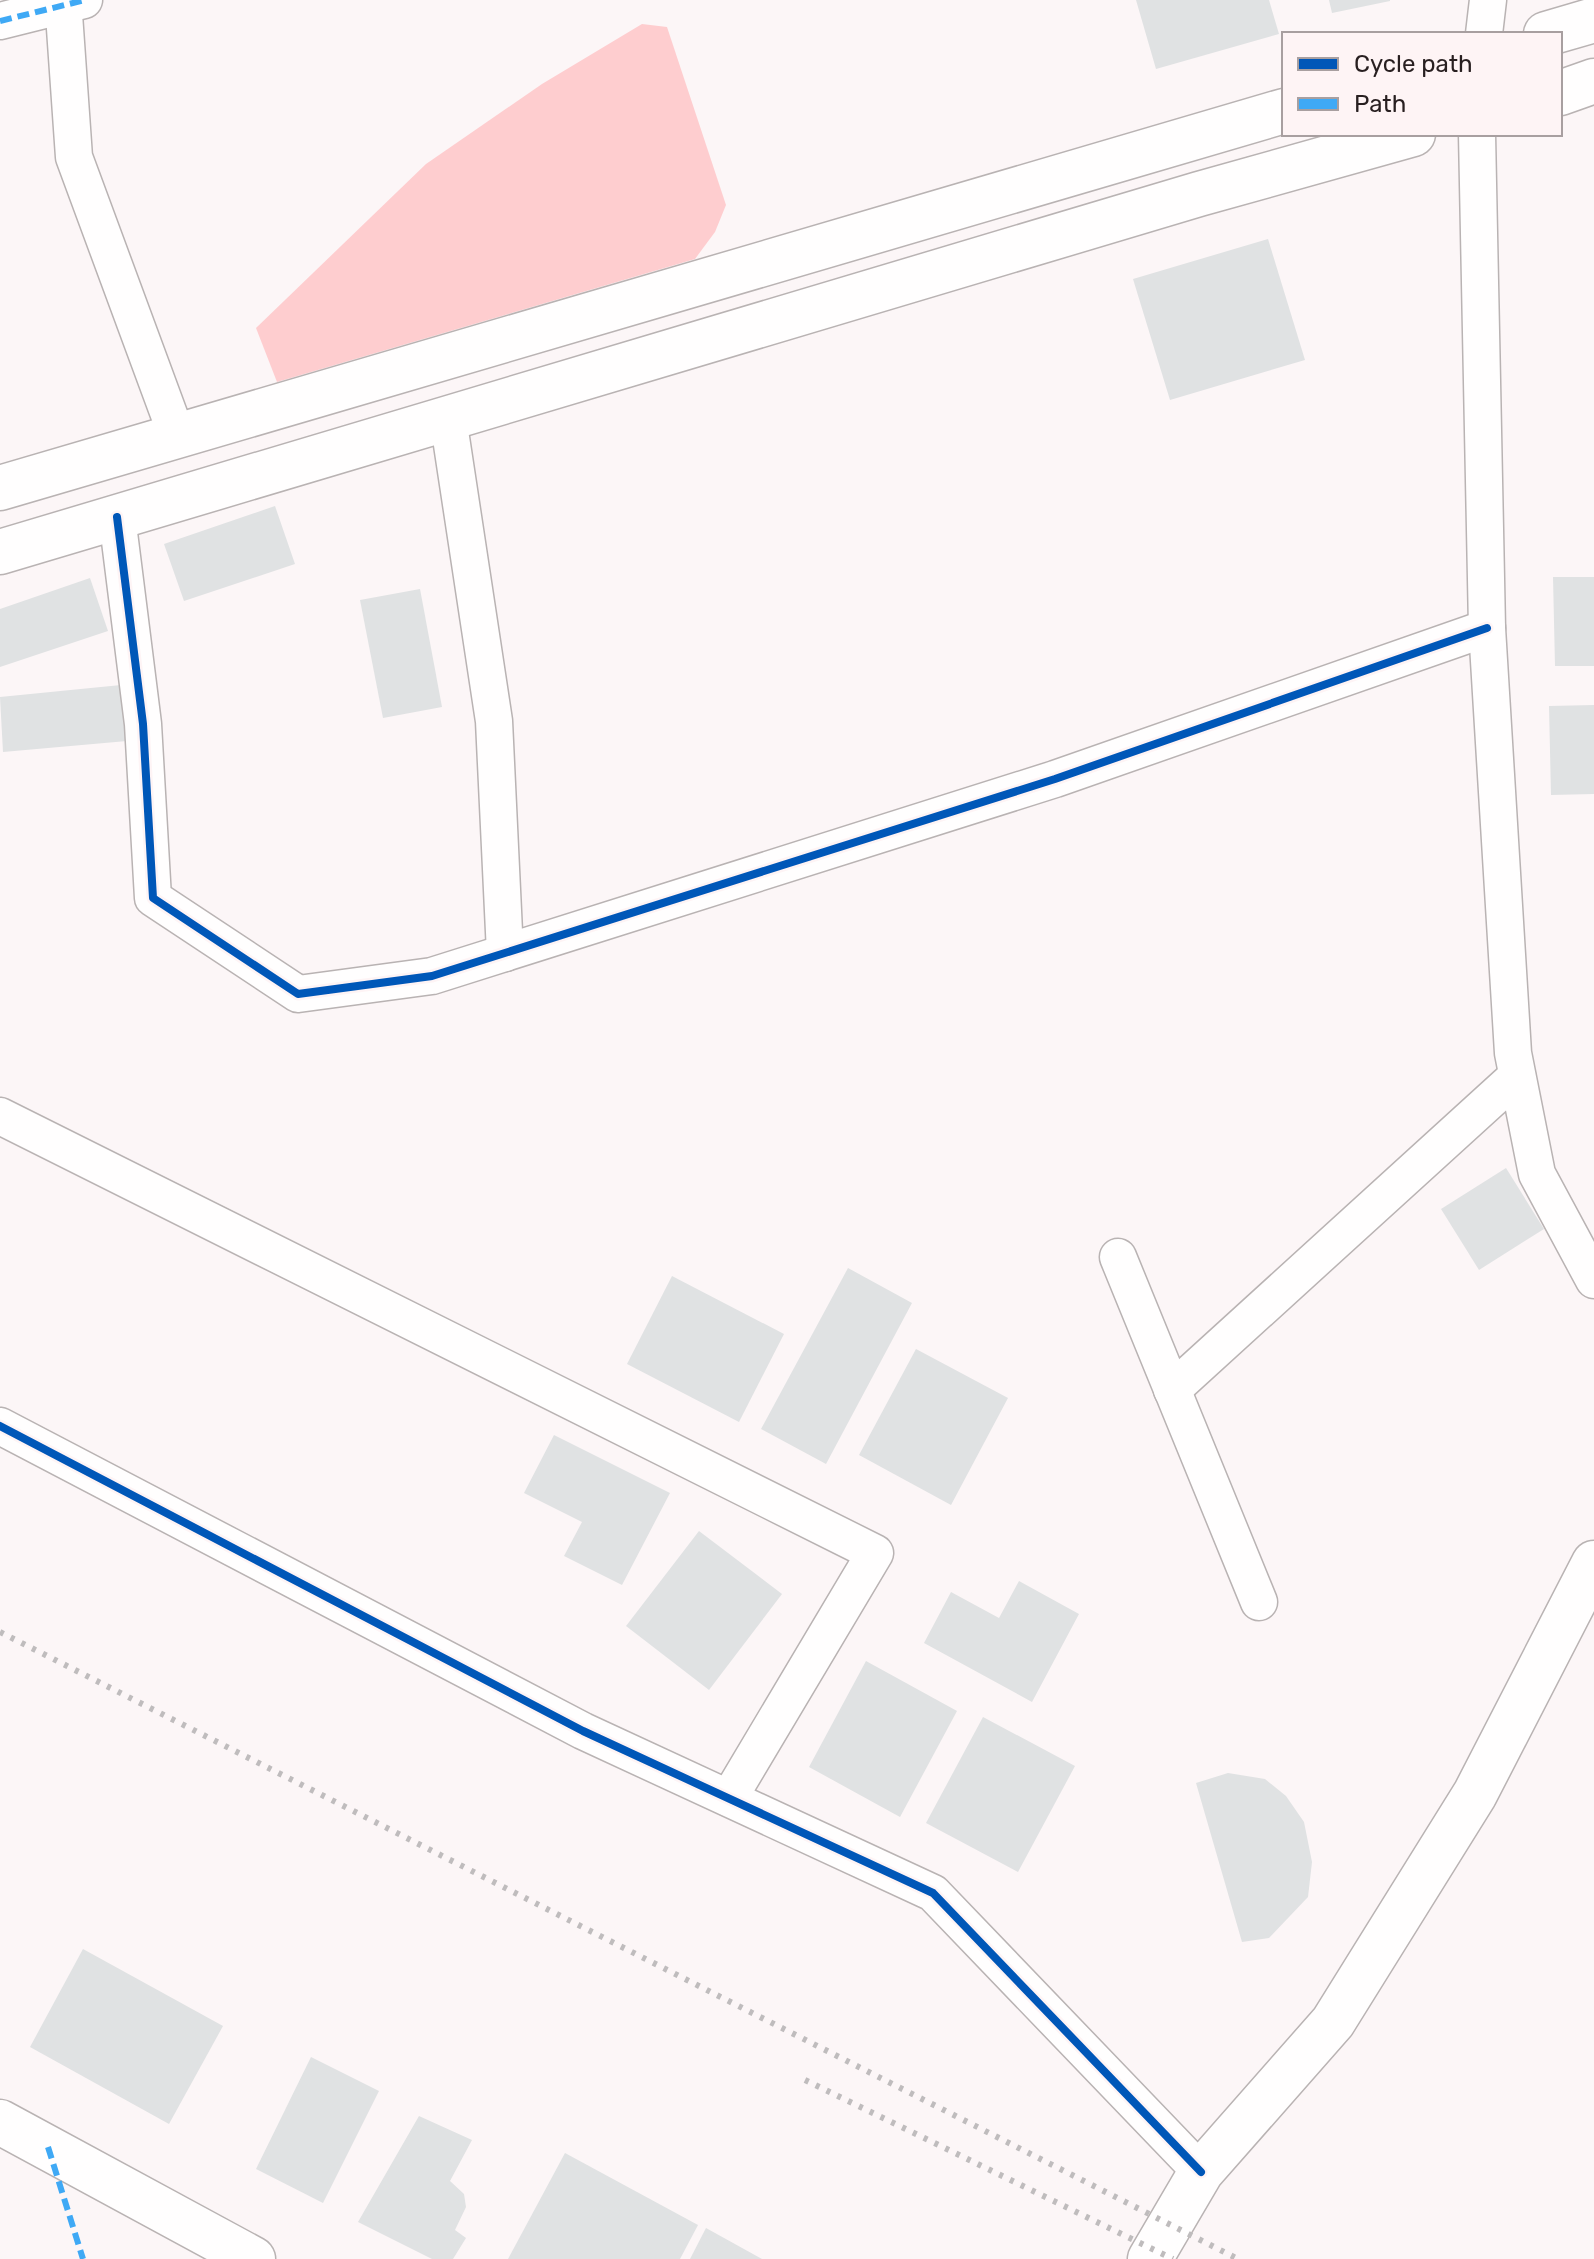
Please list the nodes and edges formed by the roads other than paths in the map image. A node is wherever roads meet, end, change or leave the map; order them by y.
1 (1488, 0) edge
2 (70, 2) edge
3 (1594, 20) edge
4 (0, 21) edge
5 (1484, 32) edge
6 (1553, 32) edge
7 (1594, 81) edge
8 (1562, 92) edge
9 (1282, 112) edge
10 (1406, 136) edge
11 (1477, 136) edge
12 (448, 418) junction
13 (177, 436) junction
14 (0, 488) edge
15 (117, 517) junction
16 (0, 552) edge
17 (1487, 628) junction
18 (505, 953) junction
19 (1517, 1076) junction
20 (0, 1116) edge
21 (1118, 1257) dead end
22 (1594, 1280) edge
23 (1172, 1390) junction
24 (0, 1426) edge
25 (1594, 1563) edge
26 (1259, 1602) dead end
27 (729, 1798) junction
28 (0, 2122) edge
29 (1201, 2172) junction
30 (253, 2259) edge
31 (1150, 2259) edge

1 - 5 street
2 - 4 street
2 - 13 street
3 - 6 main road
7 - 8 main road
9 - 13 main road
10 - 12 main road
11 - 17 street
12 - 15 main road
12 - 18 street
13 - 14 main road
15 - 16 main road
15 - 18 street
17 - 18 street
17 - 19 street
19 - 22 street
19 - 23 street
20 - 27 street
21 - 23 street
23 - 26 street
24 - 27 street
25 - 29 main road
27 - 29 street
28 - 30 main road
29 - 31 main road

